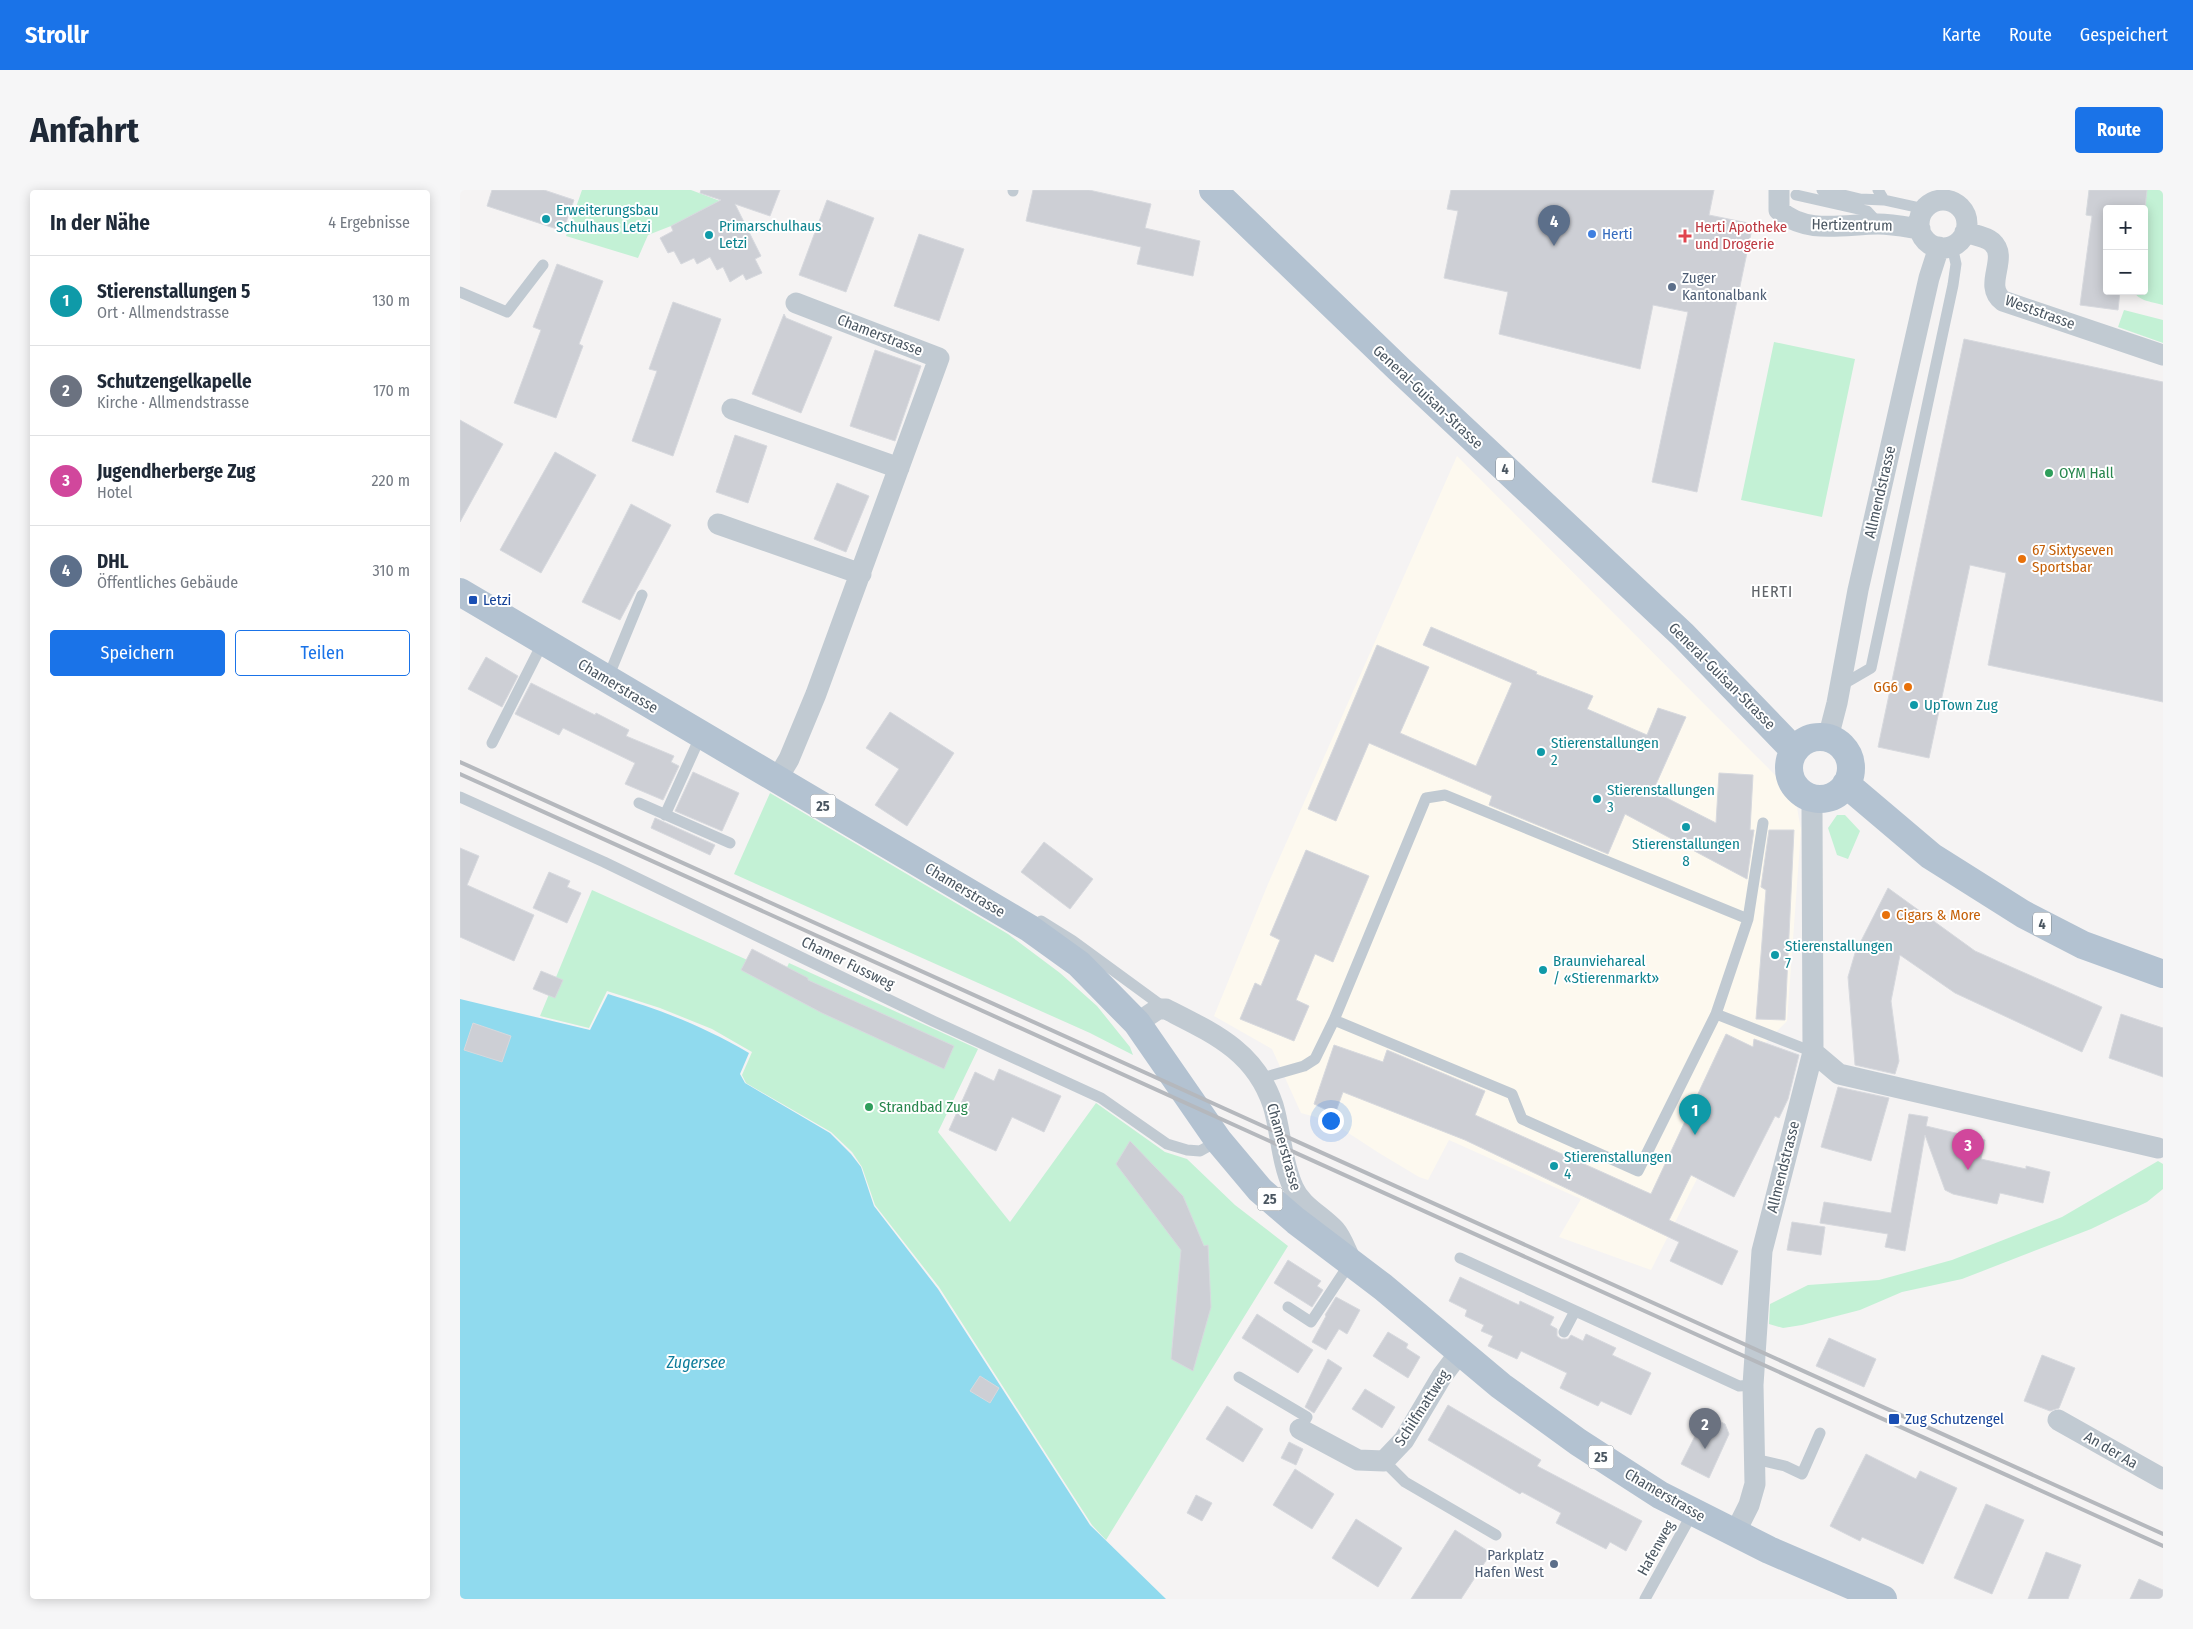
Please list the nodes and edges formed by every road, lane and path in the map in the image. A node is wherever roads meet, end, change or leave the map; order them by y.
1 (1213, 190) edge
2 (1822, 190) edge
3 (1878, 190) edge
4 (1788, 192) edge
5 (1949, 195) edge
6 (1884, 200) junction
7 (1925, 209) junction
8 (1920, 229) junction
9 (1952, 242) junction
10 (543, 265) dead end
11 (460, 292) edge
12 (796, 303) dead end
13 (2163, 355) edge
14 (732, 409) dead end
15 (899, 468) junction
16 (718, 524) dead end
17 (862, 574) junction
18 (465, 595) edge
19 (642, 595) dead end
20 (538, 632) junction
21 (611, 670) junction
22 (1840, 686) junction
23 (701, 735) junction
24 (1828, 738) junction
25 (492, 744) dead end
26 (1794, 750) junction
27 (782, 771) junction
28 (1846, 784) junction
29 (460, 797) edge
30 (1814, 798) junction
31 (639, 803) dead end
32 (665, 815) junction
33 (1764, 823) dead end
34 (730, 843) dead end
35 (1032, 915) dead end
36 (1748, 919) junction
37 (2163, 974) edge
38 (1166, 1009) junction
39 (1716, 1014) junction
40 (1334, 1020) junction
41 (1136, 1023) junction
42 (1812, 1052) junction
43 (1262, 1078) junction
44 (1218, 1140) junction
45 (2158, 1148) dead end
46 (1460, 1258) dead end
47 (1351, 1261) junction
48 (1288, 1307) dead end
49 (1575, 1311) junction
50 (1564, 1332) dead end
51 (1460, 1352) junction
52 (1239, 1377) dead end
53 (1753, 1385) junction
54 (2058, 1420) dead end
55 (1300, 1429) joint
56 (1820, 1433) dead end
57 (1755, 1459) junction
58 (1384, 1461) junction
59 (2163, 1479) edge
60 (1692, 1512) junction
61 (1735, 1533) junction
62 (1496, 1535) dead end
63 (1645, 1599) edge
64 (1883, 1599) edge

1 - 26 main road, General-Guisan-Strasse / 4
2 - 6 lane
3 - 6 lane
4 - 8 street, Hertizentrum
5 - 7 street
5 - 9 street
6 - 7 lane
7 - 8 street
8 - 9 street
9 - 13 street, Weststrasse
9 - 22 street, Allmendstrasse
9 - 22 lane
10 - 11 lane
12 - 15 street, Chamerstrasse
14 - 15 street
15 - 17 street, Chamerstrasse
16 - 17 street
17 - 27 street, Chamerstrasse
18 - 20 main road, Chamerstrasse / 25
19 - 21 lane
20 - 21 main road, Chamerstrasse / 25
20 - 25 lane
21 - 23 main road, Chamerstrasse / 25
22 - 24 street, Allmendstrasse
23 - 27 main road, Chamerstrasse / 25
23 - 32 lane
24 - 26 main road
24 - 28 main road
26 - 30 main road
27 - 41 main road, Chamerstrasse / 25
28 - 30 main road
28 - 37 main road, 4
29 - 44 lane, Chamer Fussweg
30 - 42 street, Allmendstrasse
31 - 32 lane
32 - 34 lane
33 - 36 lane
35 - 38 lane
36 - 39 lane
36 - 40 lane
38 - 41 street
38 - 43 street, Chamerstrasse
39 - 40 lane
39 - 42 lane
40 - 43 lane
41 - 44 main road, Chamerstrasse / 25
42 - 45 street
42 - 53 street, Allmendstrasse
43 - 47 street, Chamerstrasse
44 - 47 main road, Chamerstrasse / 25
46 - 49 lane
47 - 48 lane
47 - 51 main road, Chamerstrasse / 25
49 - 50 lane
49 - 53 lane
51 - 58 street, Schilfmattweg
51 - 60 main road, Chamerstrasse / 25
52 - 55 lane
53 - 57 street, Allmendstrasse
54 - 59 street, An der Aa
55 - 58 street, Schilfmattweg
56 - 57 lane
57 - 61 street, Allmendstrasse
58 - 62 lane
60 - 61 main road, Chamerstrasse / 25
60 - 63 lane, Hafenweg
61 - 64 main road, Chamerstrasse / 25

